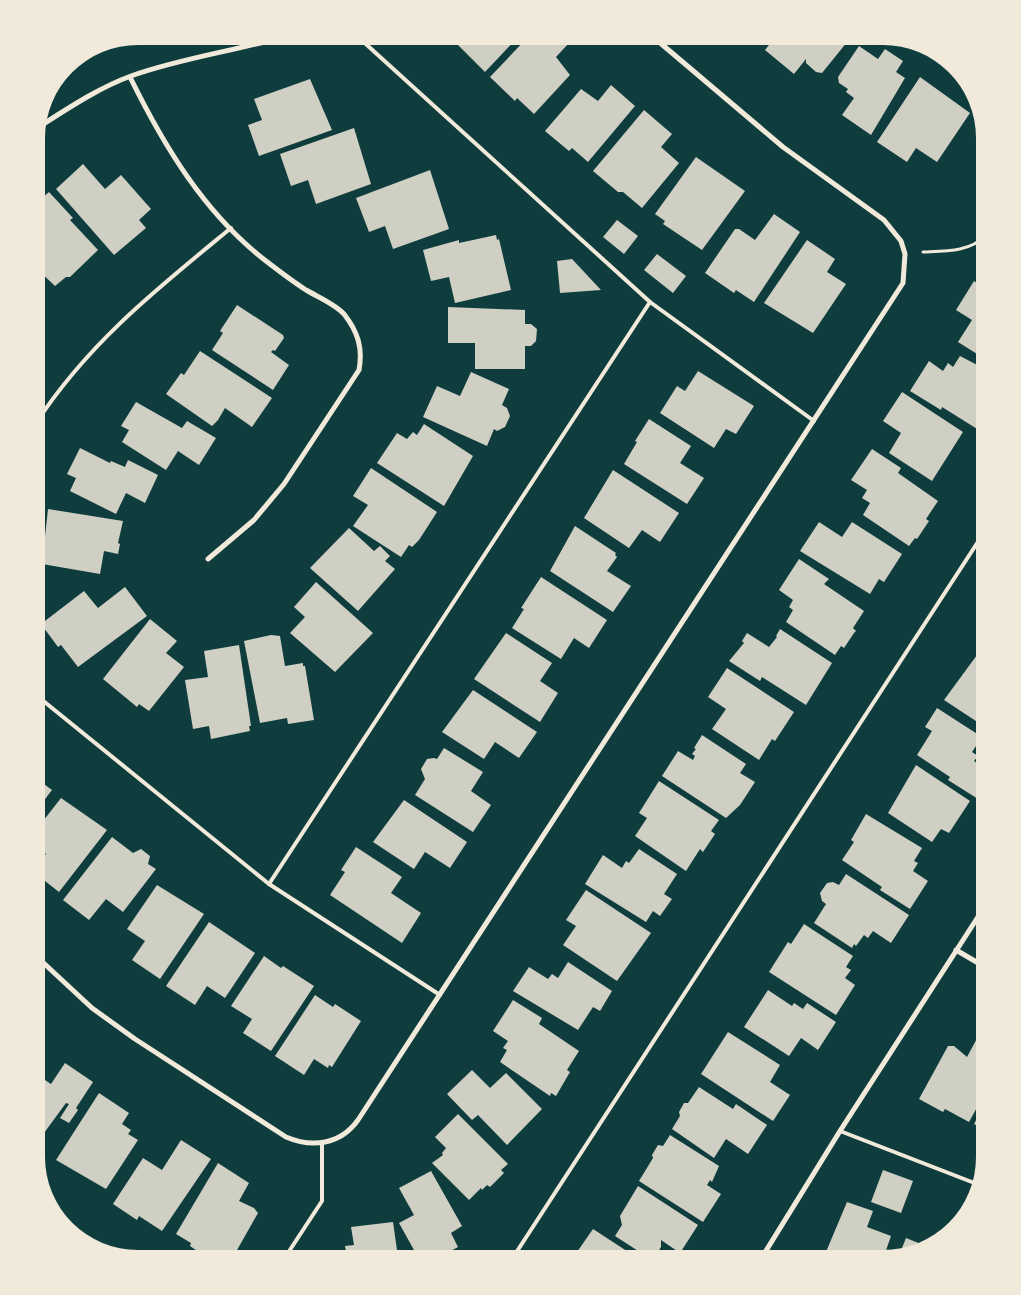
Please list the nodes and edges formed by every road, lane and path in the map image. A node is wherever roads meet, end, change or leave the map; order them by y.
1 (256, 45) edge
2 (367, 45) edge
3 (663, 45) edge
4 (130, 77) junction
5 (47, 122) edge
6 (231, 228) junction
7 (976, 244) edge
8 (905, 254) junction
9 (650, 302) junction
10 (45, 411) edge
11 (814, 421) junction
12 (976, 546) edge
13 (208, 559) dead end
14 (45, 702) edge
15 (269, 884) junction
16 (976, 920) edge
17 (956, 950) junction
18 (976, 961) edge
19 (45, 964) edge
20 (440, 995) junction
21 (840, 1130) junction
22 (322, 1143) junction
23 (972, 1182) edge
24 (290, 1250) edge
25 (518, 1250) edge
26 (767, 1250) edge

1 - 4 street
2 - 9 lane
3 - 8 street
4 - 5 street
4 - 6 street
6 - 10 lane
6 - 13 street
7 - 8 path
8 - 11 street
9 - 11 lane
9 - 15 lane
11 - 20 street
12 - 25 lane
14 - 15 lane
15 - 20 lane
16 - 17 street
17 - 18 street
17 - 21 street
19 - 22 street
20 - 22 street
21 - 23 lane
21 - 26 street
22 - 24 lane

